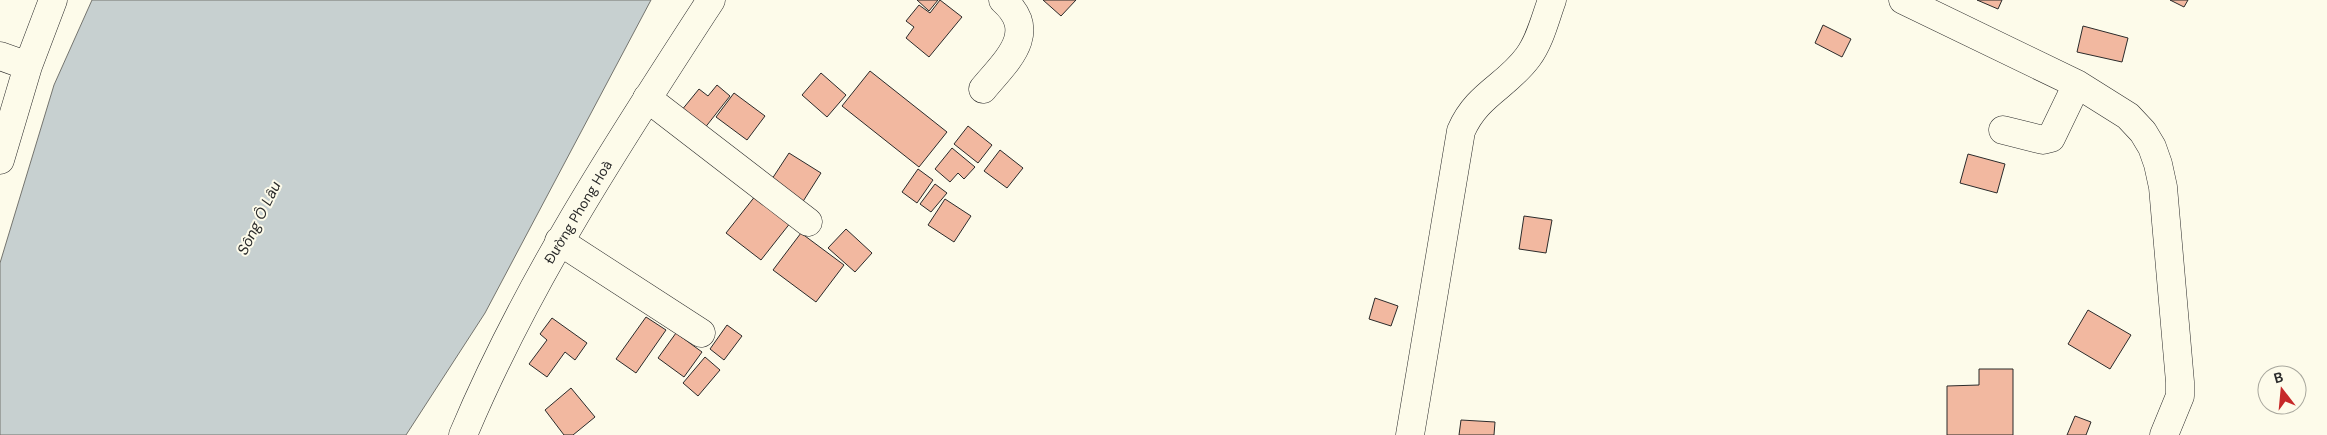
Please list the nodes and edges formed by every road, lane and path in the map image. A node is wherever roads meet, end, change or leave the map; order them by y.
1 (53, 0) edge
2 (711, 0) edge
3 (1003, 0) edge
4 (1552, 0) edge
5 (1904, 0) edge
6 (0, 56) edge
7 (28, 66) junction
8 (2077, 84) junction
9 (983, 89) dead end
10 (647, 98) junction
11 (2003, 130) dead end
12 (0, 160) edge
13 (808, 222) dead end
14 (559, 241) junction
15 (701, 333) dead end
16 (464, 435) edge
17 (1410, 435) edge
18 (2164, 435) edge

1 - 7 street
2 - 10 street, Đường Phong Hoà
3 - 9 street
4 - 17 street
5 - 8 street
6 - 7 street
7 - 12 street
8 - 11 street
8 - 18 street
10 - 13 street
10 - 14 street, Đường Phong Hoà
14 - 15 street
14 - 16 street, Đường Phong Hoà

